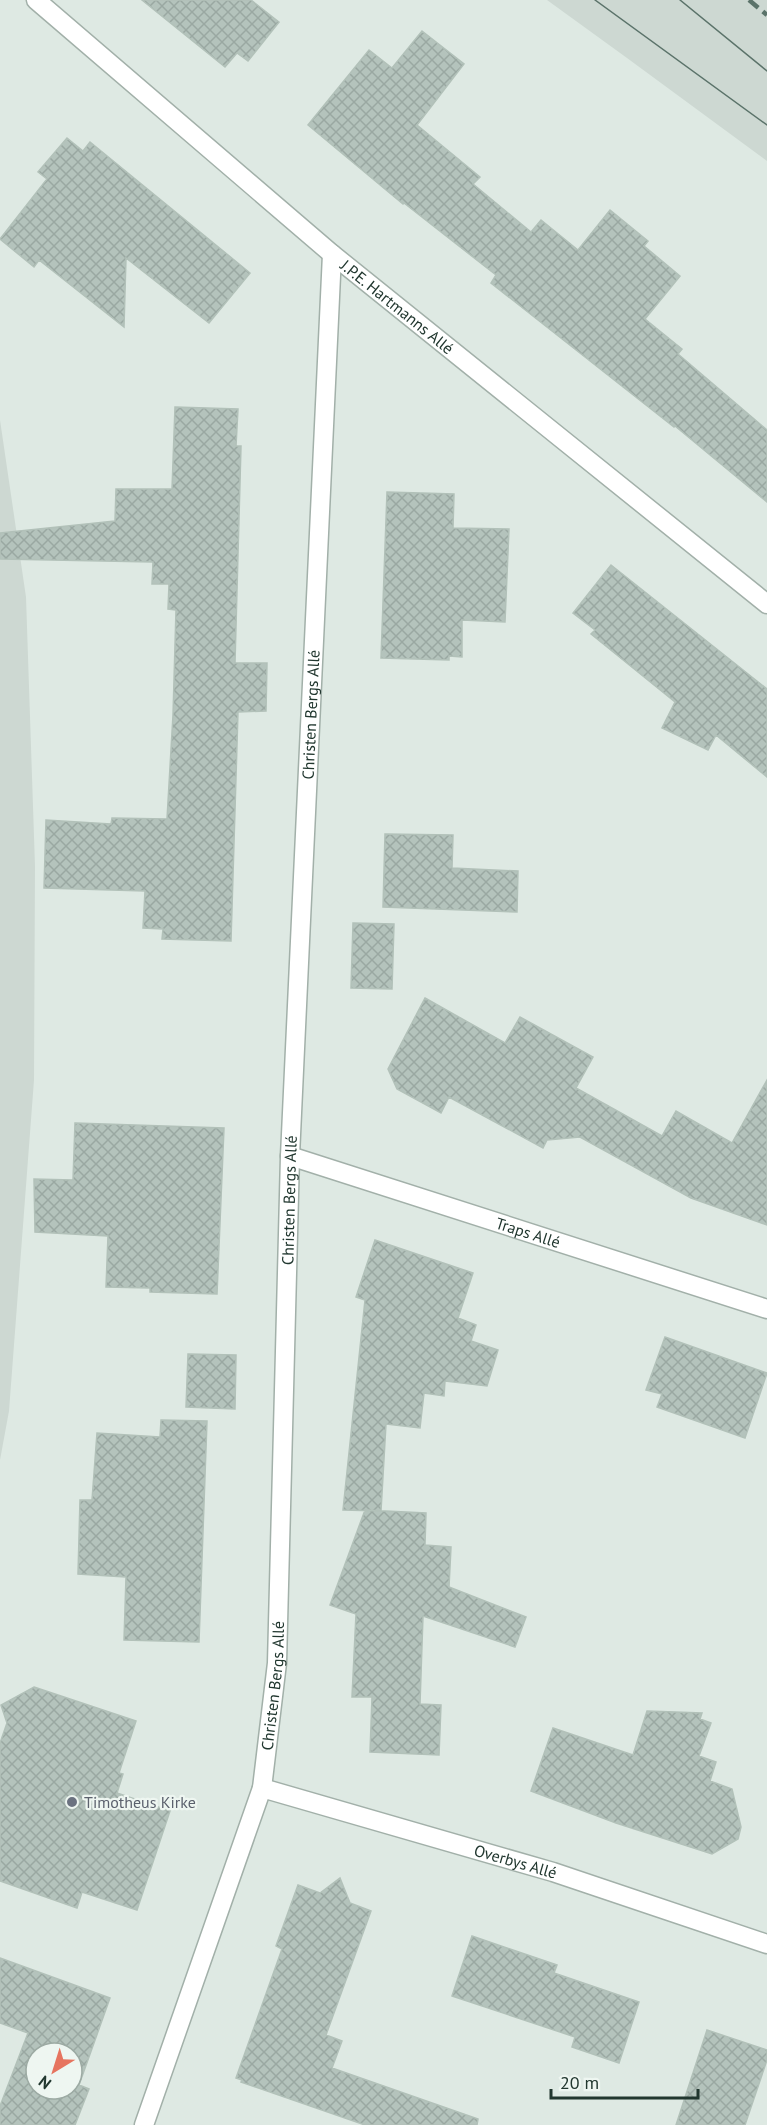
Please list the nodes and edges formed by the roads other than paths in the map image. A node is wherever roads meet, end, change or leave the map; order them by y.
1 (36, 0) edge
2 (332, 254) junction
3 (767, 604) edge
4 (290, 1155) junction
5 (767, 1310) edge
6 (262, 1788) junction
7 (767, 1944) edge
8 (144, 2125) edge

1 - 2 street, J.P.E. Hartmanns Allé
2 - 3 street, J.P.E. Hartmanns Allé
2 - 4 street, Christen Bergs Allé
4 - 5 street, Traps Allé
4 - 6 street, Christen Bergs Allé
6 - 7 street, Overbys Allé
6 - 8 street, Christen Bergs Allé

